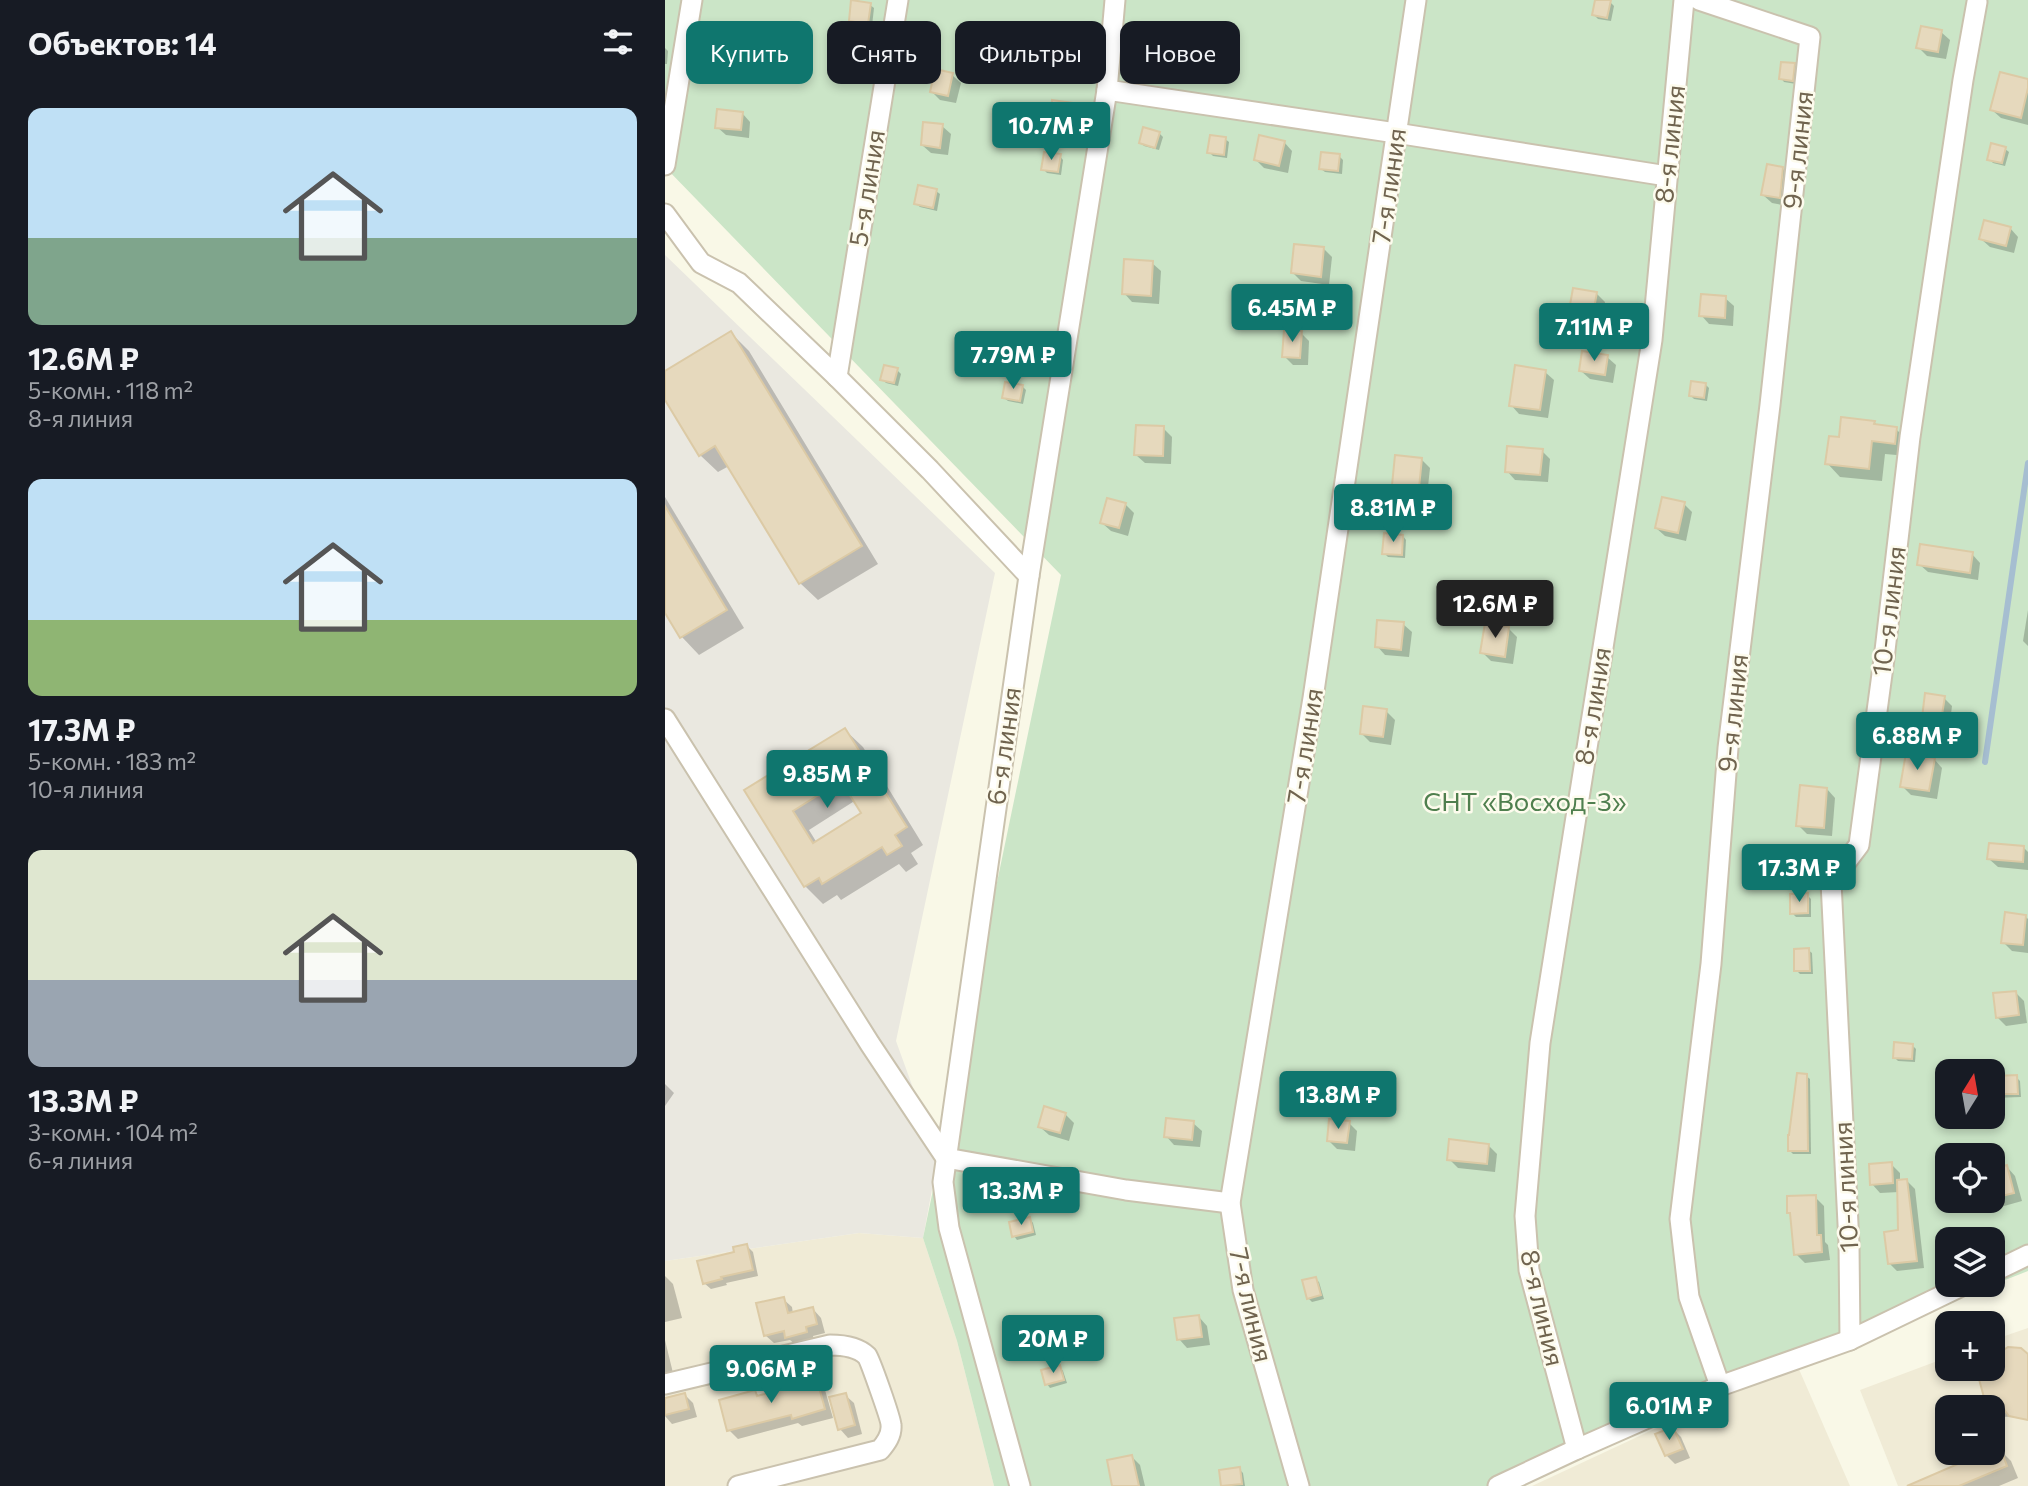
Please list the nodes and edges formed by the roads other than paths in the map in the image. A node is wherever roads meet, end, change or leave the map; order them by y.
1 (692, 0) edge
2 (898, 0) edge
3 (1115, 0) edge
4 (1416, 0) edge
5 (1684, 0) edge
6 (1699, 0) edge
7 (1977, 2) dead end
8 (1107, 90) junction
9 (1396, 133) junction
10 (665, 165) edge
11 (1667, 176) junction
12 (665, 214) edge
13 (837, 377) junction
14 (1029, 576) junction
15 (665, 719) edge
16 (946, 1158) junction
17 (1230, 1203) junction
18 (2028, 1255) edge
19 (2005, 1266) edge
20 (1939, 1297) edge
21 (1850, 1340) junction
22 (665, 1384) edge
23 (1720, 1386) junction
24 (1577, 1449) junction
25 (738, 1486) edge
26 (1020, 1486) edge
27 (1299, 1486) edge
28 (1498, 1486) edge

1 - 10 street
2 - 13 street, 5-я линия
3 - 8 street, 6-я линия
4 - 9 street, 7-я линия
5 - 11 street, 8-я линия
6 - 23 street, 9-я линия
7 - 21 street, 10-я линия
8 - 9 street
8 - 14 street, 6-я линия
9 - 11 street
9 - 17 street, 7-я линия
11 - 24 street, 8-я линия
12 - 13 street
13 - 14 street
14 - 16 street, 6-я линия
15 - 16 street
16 - 17 street
16 - 26 street, 6-я линия
17 - 27 street, 7-я линия
18 - 19 street
20 - 21 street
21 - 23 street
22 - 25 street
23 - 24 street
24 - 28 street

